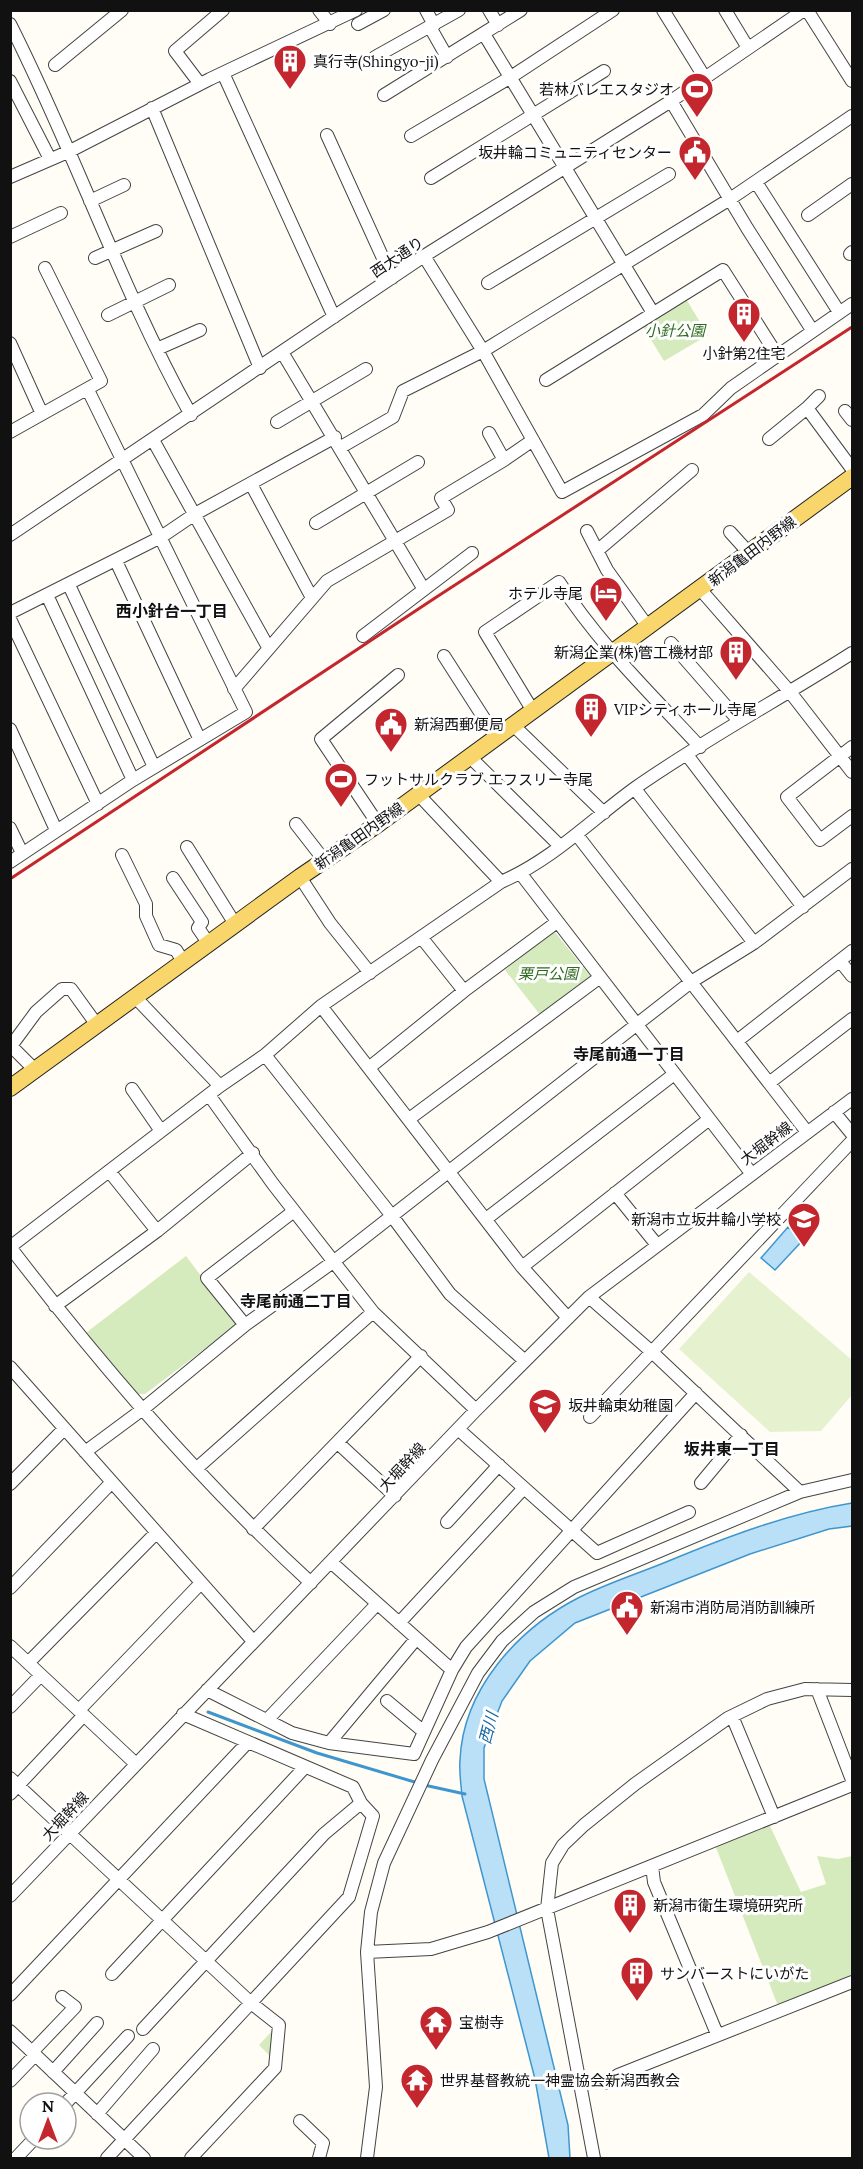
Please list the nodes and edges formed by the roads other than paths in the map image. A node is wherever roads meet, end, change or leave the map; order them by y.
1 (122, 10) edge
2 (223, 10) edge
3 (319, 10) edge
4 (356, 10) edge
5 (384, 10) edge
6 (426, 10) edge
7 (459, 10) edge
8 (489, 10) edge
9 (521, 10) edge
10 (613, 10) edge
11 (663, 10) edge
12 (726, 10) edge
13 (806, 10) edge
14 (10, 24) edge
15 (330, 24) junction
16 (358, 24) dead end
17 (432, 26) junction
18 (498, 26) junction
19 (484, 34) junction
20 (748, 48) junction
21 (375, 57) dead end
22 (447, 57) junction
23 (55, 66) dead end
24 (604, 71) dead end
25 (223, 73) junction
26 (511, 77) junction
27 (705, 78) junction
28 (10, 81) edge
29 (852, 81) edge
30 (200, 84) junction
31 (384, 95) dead end
32 (671, 101) junction
33 (152, 108) junction
34 (534, 116) junction
35 (852, 116) edge
36 (327, 135) dead end
37 (411, 136) dead end
38 (70, 151) junction
39 (50, 159) junction
40 (564, 167) junction
41 (669, 174) dead end
42 (10, 177) edge
43 (431, 178) dead end
44 (756, 182) junction
45 (852, 184) edge
46 (124, 185) dead end
47 (730, 199) junction
48 (90, 201) junction
49 (61, 213) dead end
50 (808, 215) dead end
51 (596, 219) junction
52 (156, 231) dead end
53 (10, 237) edge
54 (112, 250) junction
55 (424, 256) junction
56 (95, 258) dead end
57 (624, 265) junction
58 (45, 268) dead end
59 (392, 278) junction
60 (488, 283) dead end
61 (169, 285) dead end
62 (135, 301) junction
63 (852, 304) edge
64 (839, 312) junction
65 (653, 313) junction
66 (108, 315) dead end
67 (334, 317) junction
68 (200, 330) dead end
69 (812, 330) junction
70 (10, 343) edge
71 (157, 350) junction
72 (483, 351) junction
73 (282, 352) junction
74 (777, 355) junction
75 (260, 368) junction
76 (366, 369) dead end
77 (546, 380) dead end
78 (88, 390) junction
79 (819, 396) dead end
80 (314, 402) junction
81 (807, 408) junction
82 (42, 414) junction
83 (191, 415) junction
84 (278, 422) dead end
85 (10, 432) edge
86 (489, 434) dead end
87 (769, 439) dead end
88 (153, 440) junction
89 (533, 440) junction
90 (338, 442) junction
91 (122, 460) junction
92 (504, 460) junction
93 (418, 462) dead end
94 (852, 469) edge
95 (692, 470) dead end
96 (852, 477) edge
97 (250, 484) junction
98 (369, 493) junction
99 (195, 514) junction
100 (316, 523) dead end
101 (587, 531) dead end
102 (730, 532) dead end
103 (10, 535) edge
104 (161, 537) junction
105 (394, 539) junction
106 (597, 551) junction
107 (472, 553) dead end
108 (749, 553) junction
109 (116, 561) junction
110 (69, 585) junction
111 (423, 588) junction
112 (700, 589) junction
113 (47, 595) junction
114 (312, 598) junction
115 (10, 613) edge
116 (10, 619) edge
117 (648, 627) junction
118 (363, 636) dead end
119 (671, 643) dead end
120 (268, 647) junction
121 (613, 652) junction
122 (852, 653) edge
123 (444, 656) dead end
124 (398, 675) dead end
125 (234, 689) junction
126 (790, 692) junction
127 (533, 711) junction
128 (739, 721) junction
129 (512, 724) junction
130 (10, 729) edge
131 (496, 737) junction
132 (199, 738) junction
133 (700, 747) junction
134 (852, 747) edge
135 (687, 755) junction
136 (469, 756) junction
137 (840, 756) junction
138 (154, 767) junction
139 (852, 772) edge
140 (133, 780) junction
141 (635, 789) junction
142 (417, 794) junction
143 (98, 804) junction
144 (604, 813) junction
145 (852, 816) edge
146 (296, 824) dead end
147 (378, 824) junction
148 (10, 828) edge
149 (56, 830) junction
150 (577, 835) junction
151 (561, 846) junction
152 (187, 847) dead end
153 (22, 853) junction
154 (122, 855) dead end
155 (324, 860) junction
156 (10, 862) edge
157 (852, 869) edge
158 (521, 873) junction
159 (300, 877) junction
160 (173, 878) dead end
161 (501, 882) junction
162 (803, 907) junction
163 (557, 922) junction
164 (235, 924) junction
165 (421, 937) junction
166 (754, 943) junction
167 (209, 944) junction
168 (852, 951) edge
169 (840, 961) junction
170 (184, 963) junction
171 (370, 972) junction
172 (852, 976) edge
173 (599, 978) junction
174 (691, 982) junction
175 (464, 991) junction
176 (136, 998) junction
177 (321, 1006) junction
178 (852, 1019) edge
179 (97, 1025) junction
180 (635, 1026) junction
181 (737, 1041) junction
182 (265, 1055) junction
183 (370, 1067) junction
184 (35, 1070) junction
185 (673, 1076) junction
186 (769, 1083) junction
187 (220, 1086) junction
188 (10, 1088) edge
189 (132, 1089) dead end
190 (209, 1095) junction
191 (852, 1099) edge
192 (834, 1112) junction
193 (410, 1119) junction
194 (708, 1120) junction
195 (161, 1131) junction
196 (807, 1132) junction
197 (852, 1134) edge
198 (852, 1141) edge
199 (253, 1153) junction
200 (109, 1171) junction
201 (450, 1171) junction
202 (751, 1173) junction
203 (615, 1193) junction
204 (294, 1211) junction
205 (392, 1216) junction
206 (486, 1219) junction
207 (157, 1231) junction
208 (657, 1245) junction
209 (10, 1247) edge
210 (333, 1262) junction
211 (522, 1267) junction
212 (589, 1298) junction
213 (55, 1306) junction
214 (374, 1312) junction
215 (568, 1318) junction
216 (245, 1325) junction
217 (653, 1353) junction
218 (420, 1356) junction
219 (525, 1361) junction
220 (10, 1367) edge
221 (15, 1384) edge
222 (696, 1393) junction
223 (143, 1409) junction
224 (476, 1410) junction
225 (590, 1417) dead end
226 (64, 1429) junction
227 (458, 1429) junction
228 (741, 1435) junction
229 (338, 1443) junction
230 (85, 1452) junction
231 (499, 1465) junction
232 (197, 1468) junction
233 (852, 1480) edge
234 (111, 1483) junction
235 (701, 1483) dead end
236 (10, 1484) edge
237 (524, 1488) junction
238 (800, 1492) junction
239 (395, 1496) junction
240 (688, 1512) dead end
241 (447, 1522) dead end
242 (253, 1529) junction
243 (572, 1532) junction
244 (156, 1533) junction
245 (332, 1563) junction
246 (201, 1583) junction
247 (311, 1583) junction
248 (10, 1588) edge
249 (377, 1604) junction
250 (399, 1623) junction
251 (416, 1639) junction
252 (253, 1641) junction
253 (10, 1646) edge
254 (28, 1663) junction
255 (452, 1670) junction
256 (41, 1675) junction
257 (818, 1689) junction
258 (207, 1690) junction
259 (852, 1690) edge
260 (387, 1701) dead end
261 (10, 1707) edge
262 (81, 1713) junction
263 (183, 1714) junction
264 (732, 1716) junction
265 (267, 1720) junction
266 (424, 1732) junction
267 (248, 1742) junction
268 (329, 1743) junction
269 (135, 1764) junction
270 (305, 1767) junction
271 (852, 1780) edge
272 (852, 1785) edge
273 (13, 1786) edge
274 (361, 1803) junction
275 (774, 1817) junction
276 (69, 1833) junction
277 (652, 1866) junction
278 (119, 1879) junction
279 (10, 1896) edge
280 (547, 1909) junction
281 (162, 1920) junction
282 (367, 1952) junction
283 (207, 1962) junction
284 (112, 1974) dead end
285 (852, 1982) edge
286 (10, 1995) edge
287 (62, 1997) dead end
288 (251, 2003) junction
289 (97, 2023) dead end
290 (143, 2029) dead end
291 (10, 2031) edge
292 (717, 2034) junction
293 (128, 2036) dead end
294 (153, 2049) dead end
295 (34, 2054) junction
296 (53, 2072) junction
297 (10, 2081) edge
298 (608, 2083) dead end
299 (73, 2091) edge
300 (77, 2091) edge
301 (78, 2096) edge
302 (97, 2114) junction
303 (300, 2121) dead end
304 (124, 2140) junction
305 (107, 2158) edge
306 (144, 2158) edge
307 (191, 2158) edge
308 (319, 2158) edge
309 (367, 2158) edge
310 (594, 2158) edge

1 - 23 street
2 - 30 street
3 - 15 street
4 - 15 street
5 - 16 street
6 - 17 street
7 - 17 street
8 - 18 street
9 - 18 street
10 - 26 street
11 - 27 street
12 - 20 street
13 - 20 street, 西大通り
13 - 29 street
14 - 38 street
15 - 25 street
17 - 21 street
17 - 22 street
18 - 19 street
19 - 22 street
19 - 26 street
20 - 27 street, 西大通り
22 - 31 street
24 - 34 street
25 - 30 street
25 - 67 street
26 - 34 street
26 - 37 street
27 - 32 street, 西大通り
28 - 39 street
30 - 33 street
32 - 40 street, 西大通り
32 - 47 street
33 - 38 street
33 - 75 street
34 - 40 street
34 - 43 street
35 - 44 street
36 - 59 street
38 - 39 street
38 - 48 street
39 - 42 street
40 - 51 street
40 - 55 street, 西大通り
41 - 51 street
44 - 47 street
44 - 64 street
45 - 50 street
46 - 48 street
47 - 57 street
47 - 69 street
48 - 54 street
49 - 53 street
51 - 57 street
51 - 60 street
52 - 54 street
54 - 56 street
54 - 62 street
55 - 59 street, 西大通り
55 - 72 street
57 - 65 street
57 - 72 street
58 - 78 street
59 - 67 street, 西大通り
61 - 62 street
62 - 66 street
62 - 71 street
63 - 64 street
64 - 69 street
65 - 74 street
65 - 77 street
67 - 73 street, 西大通り
68 - 71 street
69 - 74 street
70 - 82 street
71 - 83 street
72 - 89 street
72 - 90 street
73 - 75 street, 西大通り
73 - 80 street
74 - 89 street
75 - 83 street, 西大通り
76 - 80 street
78 - 82 street
78 - 91 street
79 - 81 street
80 - 84 street
80 - 90 street
81 - 87 street
81 - 94 street
82 - 85 street
83 - 88 street, 西大通り
86 - 92 street
88 - 91 street, 西大通り
88 - 99 street
89 - 92 street
90 - 97 street
90 - 98 street
91 - 103 street, 西大通り
91 - 104 street
92 - 105 street
93 - 98 street
95 - 106 street
96 - 108 main road, 新潟亀田内野線
97 - 99 street
97 - 114 street
98 - 100 street
98 - 105 street
99 - 104 street
99 - 120 street
101 - 106 street
102 - 108 street
104 - 109 street
104 - 125 street
105 - 111 street
105 - 114 street
106 - 117 street
107 - 111 street
108 - 112 main road, 新潟亀田内野線
109 - 110 street
109 - 132 street
110 - 113 street
110 - 138 street
111 - 118 street
112 - 117 main road, 新潟亀田内野線
112 - 126 street
113 - 115 street
113 - 140 street
114 - 120 street
116 - 143 street
117 - 121 main road, 新潟亀田内野線
119 - 128 street
120 - 125 street
121 - 127 main road, 新潟亀田内野線
121 - 127 street
121 - 133 street
122 - 126 street
123 - 131 street
124 - 147 street
125 - 132 street
126 - 128 street
126 - 137 street
127 - 129 main road, 新潟亀田内野線
128 - 133 street
129 - 131 main road, 新潟亀田内野線
129 - 144 street
130 - 149 street
131 - 136 main road, 新潟亀田内野線
132 - 138 street
133 - 135 street
134 - 137 street
135 - 141 street
135 - 162 street
136 - 142 main road, 新潟亀田内野線
136 - 151 street
137 - 139 street
137 - 145 street
138 - 140 street
140 - 143 street
141 - 144 street
141 - 166 street
142 - 147 main road, 新潟亀田内野線
142 - 161 street
143 - 149 street
144 - 150 street
146 - 155 street
147 - 155 main road, 新潟亀田内野線
148 - 153 street
149 - 153 street
150 - 151 street
150 - 174 street
151 - 158 street
152 - 164 street
153 - 156 street
154 - 170 street
155 - 159 main road, 新潟亀田内野線
157 - 162 street
158 - 161 street
158 - 163 street
159 - 164 main road, 新潟亀田内野線
159 - 171 street
160 - 167 street
161 - 165 street
162 - 166 street
163 - 173 street
163 - 175 street
164 - 167 main road, 新潟亀田内野線
165 - 171 street
165 - 175 street
166 - 174 street
167 - 170 main road, 新潟亀田内野線
168 - 169 street
169 - 172 street
169 - 181 street
170 - 176 main road, 新潟亀田内野線
171 - 177 street
173 - 180 street
173 - 193 street
174 - 180 street
174 - 181 street
175 - 183 street
176 - 179 main road, 新潟亀田内野線
176 - 187 street
177 - 182 street
177 - 183 street
178 - 186 street
179 - 184 main road, 新潟亀田内野線
179 - 184 street
180 - 185 street
180 - 201 street
181 - 186 street
182 - 187 street
182 - 205 street
183 - 193 street
184 - 188 main road, 新潟亀田内野線
185 - 194 street
185 - 206 street
186 - 196 street
187 - 190 street
189 - 195 street
190 - 195 street
190 - 199 street
191 - 192 street, 大堀幹線
192 - 196 street, 大堀幹線
192 - 197 street
193 - 201 street
194 - 202 street
194 - 203 street
195 - 200 street
196 - 202 street, 大堀幹線
198 - 217 street
199 - 204 street
199 - 207 street
200 - 207 street
200 - 209 street
201 - 205 street
201 - 206 street
202 - 208 street, 大堀幹線
203 - 208 street
203 - 211 street
204 - 210 street
204 - 216 street
205 - 210 street
205 - 219 street
206 - 211 street
207 - 213 street
208 - 212 street, 大堀幹線
209 - 213 street
210 - 214 street
210 - 216 street
211 - 215 street
212 - 215 street, 大堀幹線
212 - 217 street
213 - 223 street
214 - 218 street
214 - 232 street
215 - 219 street, 大堀幹線
216 - 223 street
217 - 222 street
217 - 225 street
218 - 224 street
218 - 229 street
219 - 224 street, 大堀幹線
220 - 221 street
221 - 226 street
222 - 228 street
222 - 243 street
223 - 230 street
223 - 232 street
224 - 227 street, 大堀幹線
226 - 230 street
226 - 236 street
227 - 231 street
227 - 239 street, 大堀幹線
228 - 235 street
228 - 238 street
229 - 239 street
229 - 242 street
230 - 234 street
231 - 237 street
231 - 241 street
232 - 242 street
233 - 238 street
234 - 244 street
234 - 248 street
237 - 243 street
237 - 250 street
238 - 282 street
239 - 245 street, 大堀幹線
240 - 243 street
242 - 247 street
243 - 255 street
244 - 246 street
244 - 254 street
245 - 247 street, 大堀幹線
245 - 249 street
246 - 252 street
246 - 262 street
247 - 252 street, 大堀幹線
249 - 250 street
249 - 265 street
250 - 251 street
251 - 255 street
251 - 268 street
252 - 258 street, 大堀幹線
253 - 254 street
254 - 256 street
255 - 266 street
256 - 261 street
256 - 262 street
257 - 259 street
257 - 264 street
257 - 271 street
258 - 263 street, 大堀幹線
258 - 265 street
260 - 266 street
262 - 269 street
262 - 273 street
263 - 267 street
263 - 269 street, 大堀幹線
264 - 275 street
264 - 280 street
265 - 268 street
266 - 268 street
267 - 270 street
267 - 278 street
269 - 276 street, 大堀幹線
270 - 274 street
270 - 281 street
272 - 275 street
273 - 276 street
274 - 283 street
274 - 288 street
275 - 277 street
276 - 278 street
276 - 279 street, 大堀幹線
277 - 280 street
277 - 292 street
278 - 281 street
278 - 286 street
280 - 282 street
280 - 310 street
281 - 283 street
281 - 284 street
282 - 309 street
283 - 288 street
283 - 290 street
285 - 292 street
287 - 295 street
288 - 304 street
288 - 307 street
289 - 296 street
291 - 295 street
292 - 298 street
293 - 300 street
294 - 302 street
295 - 296 street
295 - 297 street
296 - 299 street
301 - 302 street
302 - 304 street
303 - 308 street
304 - 305 street
304 - 306 street

